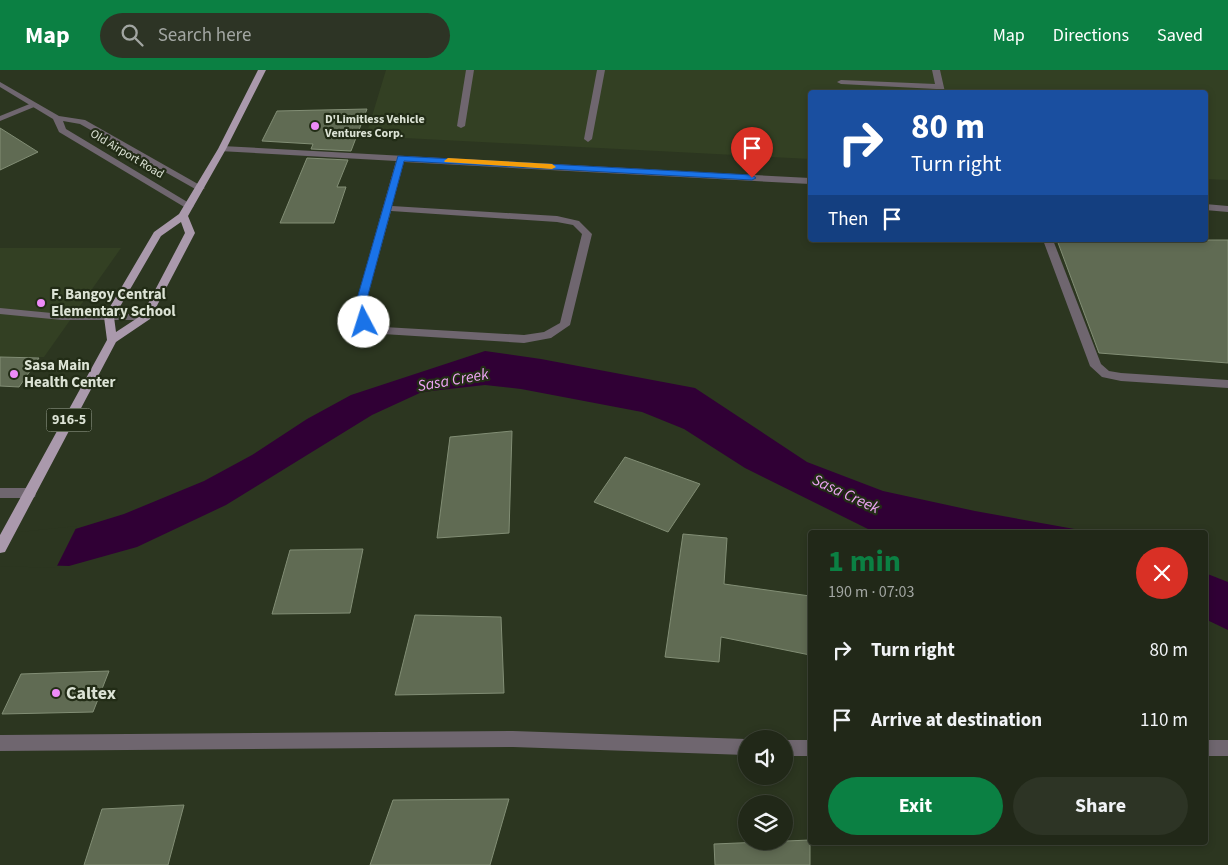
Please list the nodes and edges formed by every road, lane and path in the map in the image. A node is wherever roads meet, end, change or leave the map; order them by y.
1 (262, 70) edge
2 (470, 70) edge
3 (601, 70) edge
4 (936, 70) edge
5 (841, 82) dead end
6 (0, 84) edge
7 (940, 90) edge
8 (35, 104) junction
9 (58, 118) junction
10 (0, 119) edge
11 (461, 126) dead end
12 (588, 139) dead end
13 (222, 149) junction
14 (401, 158) junction
15 (808, 181) edge
16 (200, 188) junction
17 (190, 206) junction
18 (1208, 207) edge
19 (388, 208) junction
20 (1228, 209) edge
21 (183, 216) junction
22 (1049, 242) edge
23 (0, 311) edge
24 (110, 317) junction
25 (146, 317) junction
26 (112, 340) junction
27 (1228, 384) edge
28 (0, 493) edge
29 (28, 497) junction
30 (0, 548) edge
31 (0, 743) edge
32 (738, 747) edge
33 (793, 748) edge
34 (808, 748) edge
35 (1208, 748) edge
36 (1228, 748) edge

1 - 13 main road
2 - 11 street
3 - 12 street
4 - 7 street
5 - 7 street
6 - 8 street, Old Airport Road
8 - 9 street, Old Airport Road
8 - 10 street
9 - 16 street, Old Airport Road
9 - 17 street, Old Airport Road
13 - 14 street
13 - 16 main road
14 - 15 street
14 - 19 street
16 - 17 main road
17 - 21 main road
18 - 20 street
19 - 19 street
21 - 24 main road
21 - 25 main road, 916-5
22 - 27 street
23 - 24 street
24 - 25 street
24 - 26 main road
25 - 26 main road, 916-5
26 - 29 main road, 916-5
28 - 29 street
29 - 30 main road, 916-5
31 - 32 street
33 - 34 street
35 - 36 street

